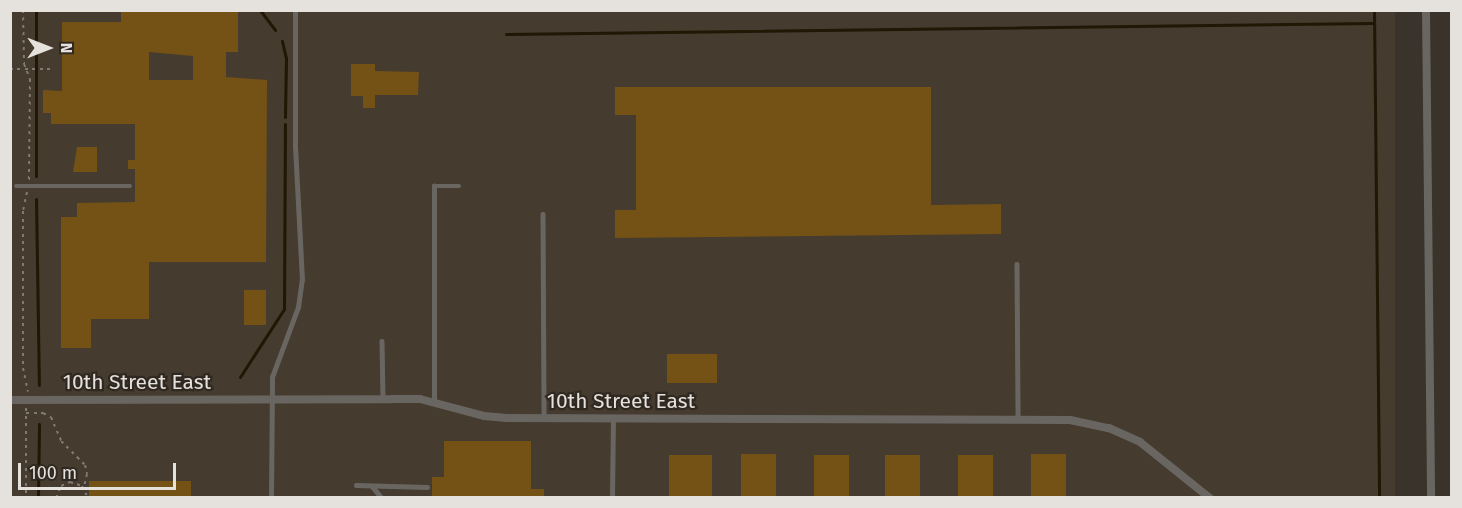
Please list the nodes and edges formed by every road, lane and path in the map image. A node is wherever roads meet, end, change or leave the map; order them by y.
1 (23, 10) edge
2 (295, 10) edge
3 (1426, 10) edge
4 (10, 69) edge
5 (26, 69) junction
6 (52, 69) dead end
7 (16, 186) dead end
8 (28, 186) junction
9 (130, 186) dead end
10 (459, 186) dead end
11 (543, 214) dead end
12 (1017, 264) dead end
13 (382, 341) dead end
14 (272, 399) junction
15 (383, 399) junction
16 (10, 400) edge
17 (27, 400) junction
18 (434, 402) junction
19 (26, 413) junction
20 (544, 418) junction
21 (613, 418) junction
22 (1018, 419) junction
23 (356, 485) dead end
24 (371, 485) junction
25 (84, 487) junction
26 (427, 487) dead end
27 (26, 498) edge
28 (56, 498) edge
29 (88, 498) edge
30 (271, 498) edge
31 (382, 498) edge
32 (612, 498) edge
33 (1210, 498) edge
34 (1431, 498) edge

1 - 5 path
2 - 14 lane
3 - 34 street
4 - 5 path
5 - 6 path
5 - 8 path
7 - 8 lane
8 - 9 lane
8 - 17 path
10 - 18 lane
11 - 20 lane
12 - 22 lane
13 - 15 lane
14 - 15 street, 10th Street East
14 - 17 street, 10th Street East
14 - 30 lane
15 - 18 street, 10th Street East
16 - 17 street, 10th Street East
17 - 19 path
18 - 20 street, 10th Street East
19 - 25 path
19 - 27 path
20 - 21 street, 10th Street East
21 - 22 street, 10th Street East
21 - 32 lane
22 - 33 street, 10th Street East
23 - 24 lane
24 - 26 lane
24 - 31 lane
25 - 28 path
25 - 29 path

